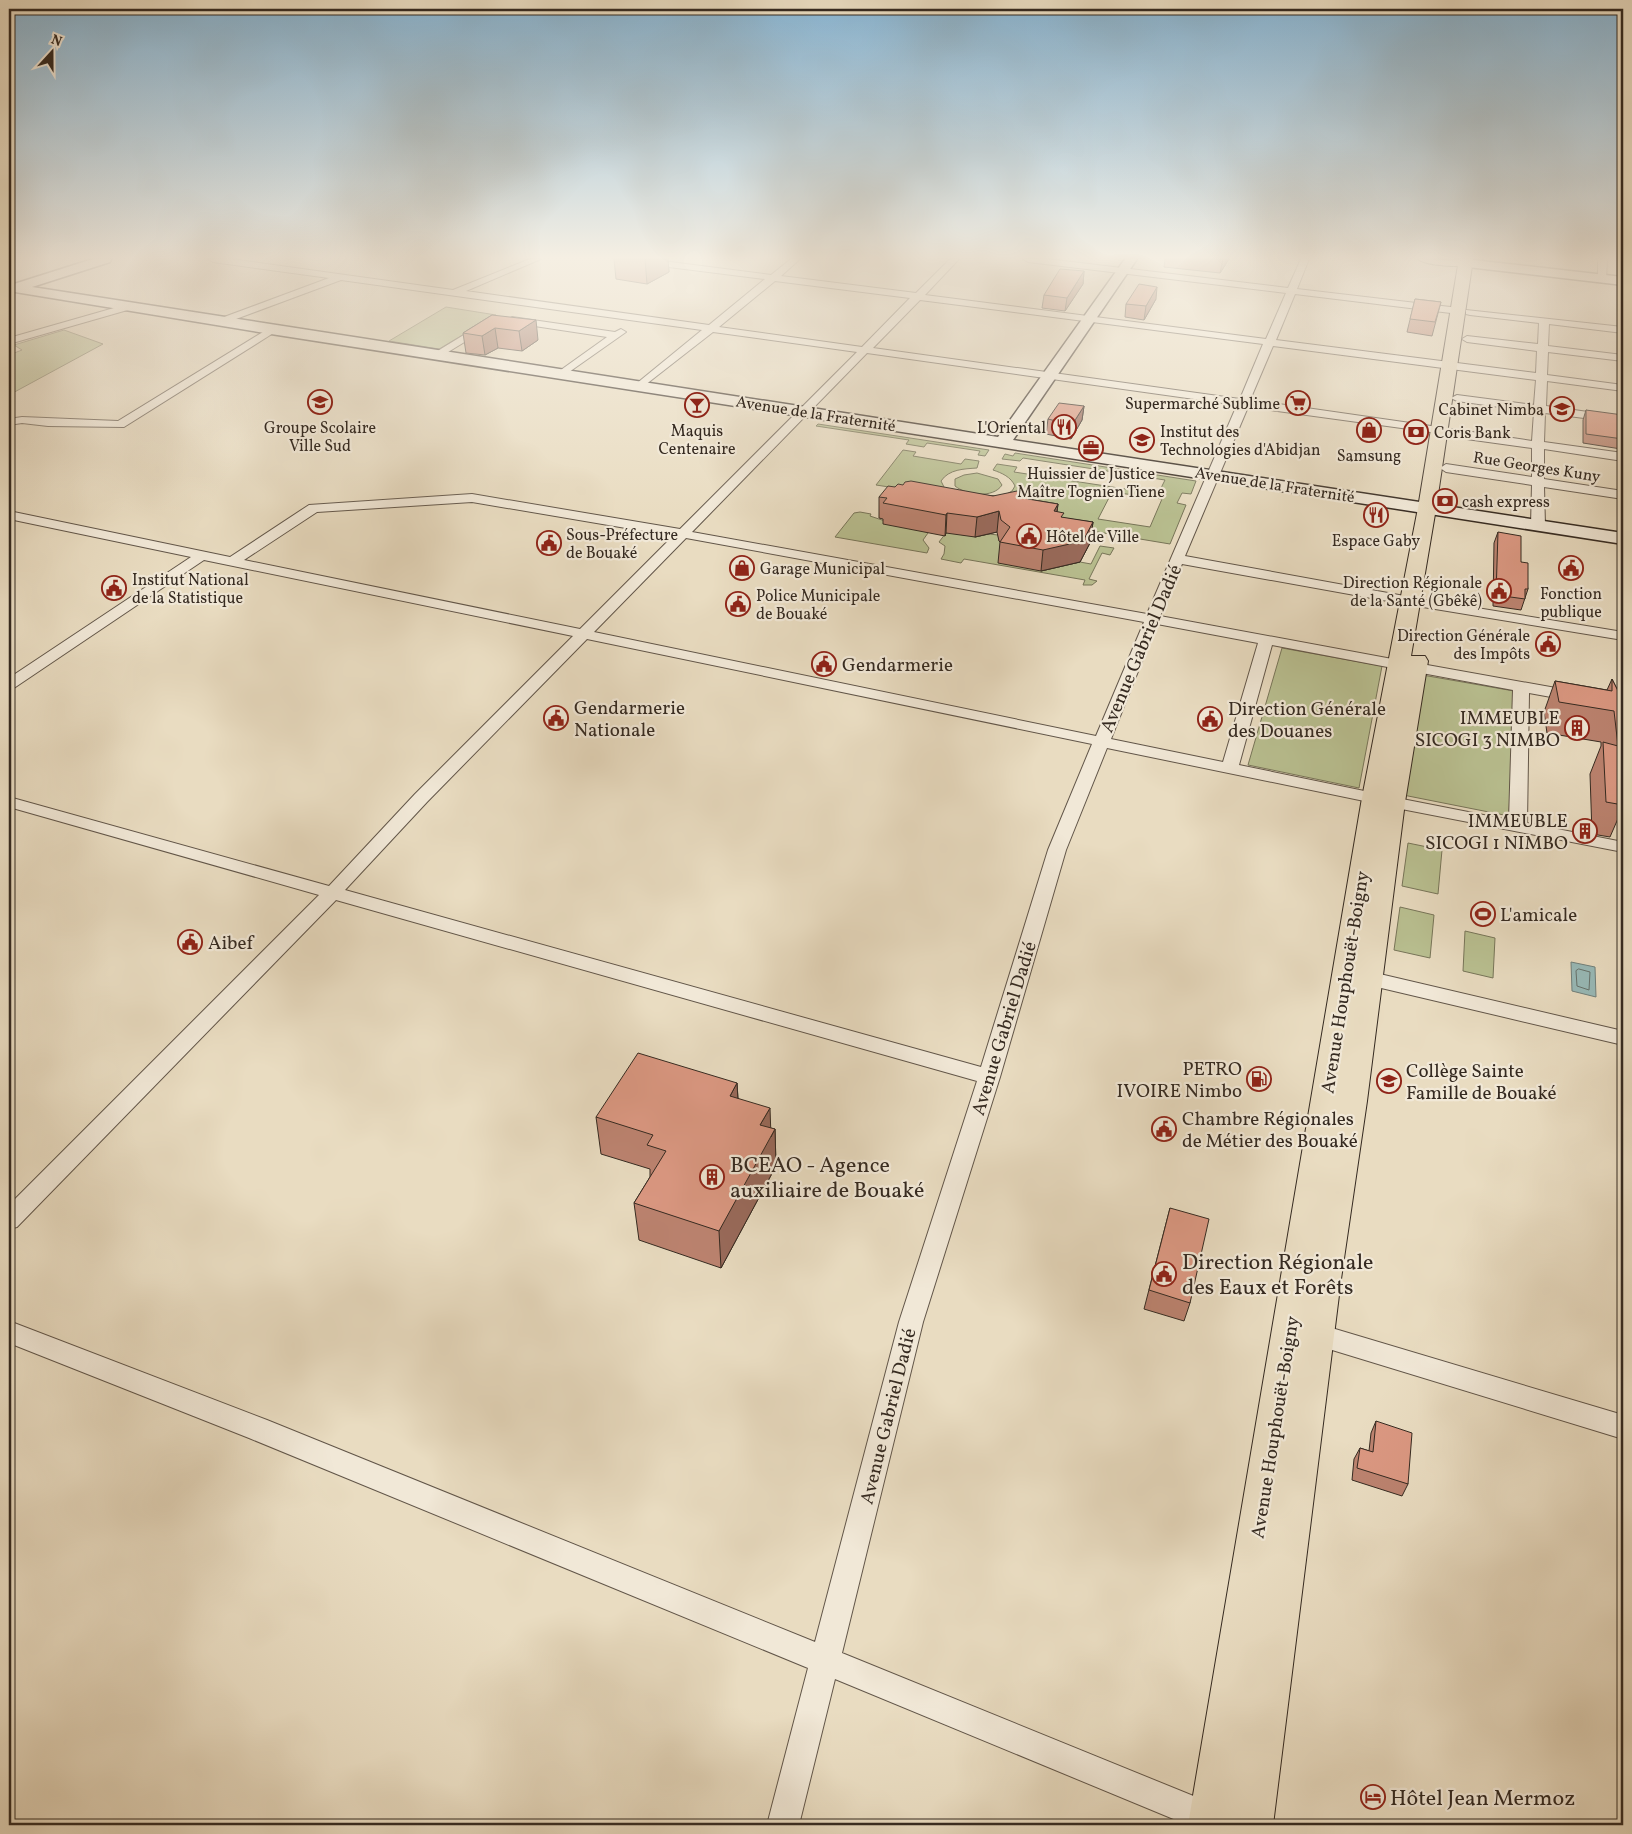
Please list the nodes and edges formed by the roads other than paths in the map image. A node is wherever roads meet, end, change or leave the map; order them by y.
1 (248, 345) edge
2 (367, 345) edge
3 (454, 345) edge
4 (603, 345) edge
5 (691, 345) edge
6 (834, 345) edge
7 (870, 345) edge
8 (1071, 345) edge
9 (1269, 345) edge
10 (1282, 345) edge
11 (1460, 345) edge
12 (1533, 345) edge
13 (1543, 345) edge
14 (1543, 348) junction
15 (866, 349) junction
16 (436, 355) junction
17 (1623, 358) edge
18 (1456, 367) junction
19 (562, 374) junction
20 (1050, 376) junction
21 (1540, 378) junction
22 (640, 386) junction
23 (1623, 388) edge
24 (1457, 398) junction
25 (1244, 403) junction
26 (1539, 409) junction
27 (804, 412) junction
28 (1623, 420) edge
29 (9, 422) edge
30 (1445, 431) junction
31 (1002, 442) junction
32 (1538, 445) junction
33 (1623, 457) edge
34 (1446, 468) junction
35 (1213, 475) junction
36 (1538, 482) junction
37 (1623, 495) edge
38 (1433, 509) junction
39 (13, 519) edge
40 (1538, 526) junction
41 (683, 534) junction
42 (1623, 539) edge
43 (202, 555) junction
44 (1177, 559) junction
45 (232, 561) junction
46 (1419, 602) junction
47 (1152, 619) junction
48 (585, 633) junction
49 (1623, 636) edge
50 (1266, 639) junction
51 (1407, 666) junction
52 (9, 685) edge
53 (1521, 687) junction
54 (1623, 705) edge
55 (1102, 740) junction
56 (1230, 767) junction
57 (1383, 800) junction
58 (9, 802) edge
59 (1518, 826) junction
60 (1623, 848) edge
61 (332, 893) junction
62 (1368, 978) junction
63 (1623, 1038) edge
64 (989, 1077) junction
65 (9, 1220) edge
66 (9, 1332) edge
67 (1315, 1334) junction
68 (1623, 1427) edge
69 (825, 1662) junction
70 (1211, 1822) edge
71 (783, 1825) edge
72 (1250, 1825) edge

1 - 29 street
2 - 16 street, Avenue de la Fraternité
3 - 16 street
4 - 19 street
5 - 22 street
6 - 15 street
7 - 15 street
8 - 20 street
9 - 25 street, Avenue Gabriel Dadié
10 - 18 street
11 - 18 main road, Avenue Houphouët-Boigny
12 - 14 street
13 - 14 street
14 - 17 street
14 - 21 street
15 - 20 street
15 - 27 street
16 - 19 street, Avenue de la Fraternité
18 - 21 street
18 - 24 main road, Avenue Houphouët-Boigny
18 - 30 main road, Avenue Houphouët-Boigny
19 - 22 street, Avenue de la Fraternité
20 - 25 street
20 - 31 street
21 - 23 street
21 - 26 street
22 - 27 street, Avenue de la Fraternité
24 - 26 street
24 - 30 main road, Avenue Houphouët-Boigny
25 - 30 street
25 - 35 street, Avenue Gabriel Dadié
26 - 28 street
26 - 32 street
27 - 31 street, Avenue de la Fraternité
27 - 41 street
30 - 32 street
30 - 34 main road, Avenue Houphouët-Boigny
30 - 38 main road, Avenue Houphouët-Boigny
31 - 35 street, Avenue de la Fraternité
32 - 33 street
32 - 36 street
34 - 36 street, Rue Georges Kuny
34 - 38 main road, Avenue Houphouët-Boigny
35 - 38 street, Avenue de la Fraternité
35 - 44 street, Avenue Gabriel Dadié
36 - 37 street, Rue Georges Kuny
36 - 40 street
38 - 40 street, Avenue de la Fraternité
38 - 46 main road, Avenue Houphouët-Boigny
39 - 43 street
40 - 42 street, Avenue de la Fraternité
41 - 45 street
41 - 47 street
41 - 48 street
43 - 45 street
43 - 52 street
44 - 46 street
44 - 47 street, Avenue Gabriel Dadié
45 - 48 street
46 - 49 street
46 - 51 main road, Avenue Houphouët-Boigny
47 - 50 street
47 - 55 street, Avenue Gabriel Dadié
48 - 55 street
48 - 61 street
50 - 51 street
50 - 56 street
51 - 53 street
51 - 57 main road, Avenue Houphouët-Boigny
53 - 54 street
53 - 59 street
55 - 56 street
55 - 64 street, Avenue Gabriel Dadié
56 - 57 street
57 - 59 street
57 - 62 main road, Avenue Houphouët-Boigny
57 - 70 main road, Avenue Houphouët-Boigny
58 - 61 street
59 - 60 street
61 - 64 street
61 - 65 street
62 - 63 street
62 - 67 main road, Avenue Houphouët-Boigny
64 - 69 street, Avenue Gabriel Dadié
66 - 69 street
67 - 68 street
67 - 72 main road, Avenue Houphouët-Boigny
69 - 70 street
69 - 71 street, Avenue Gabriel Dadié

